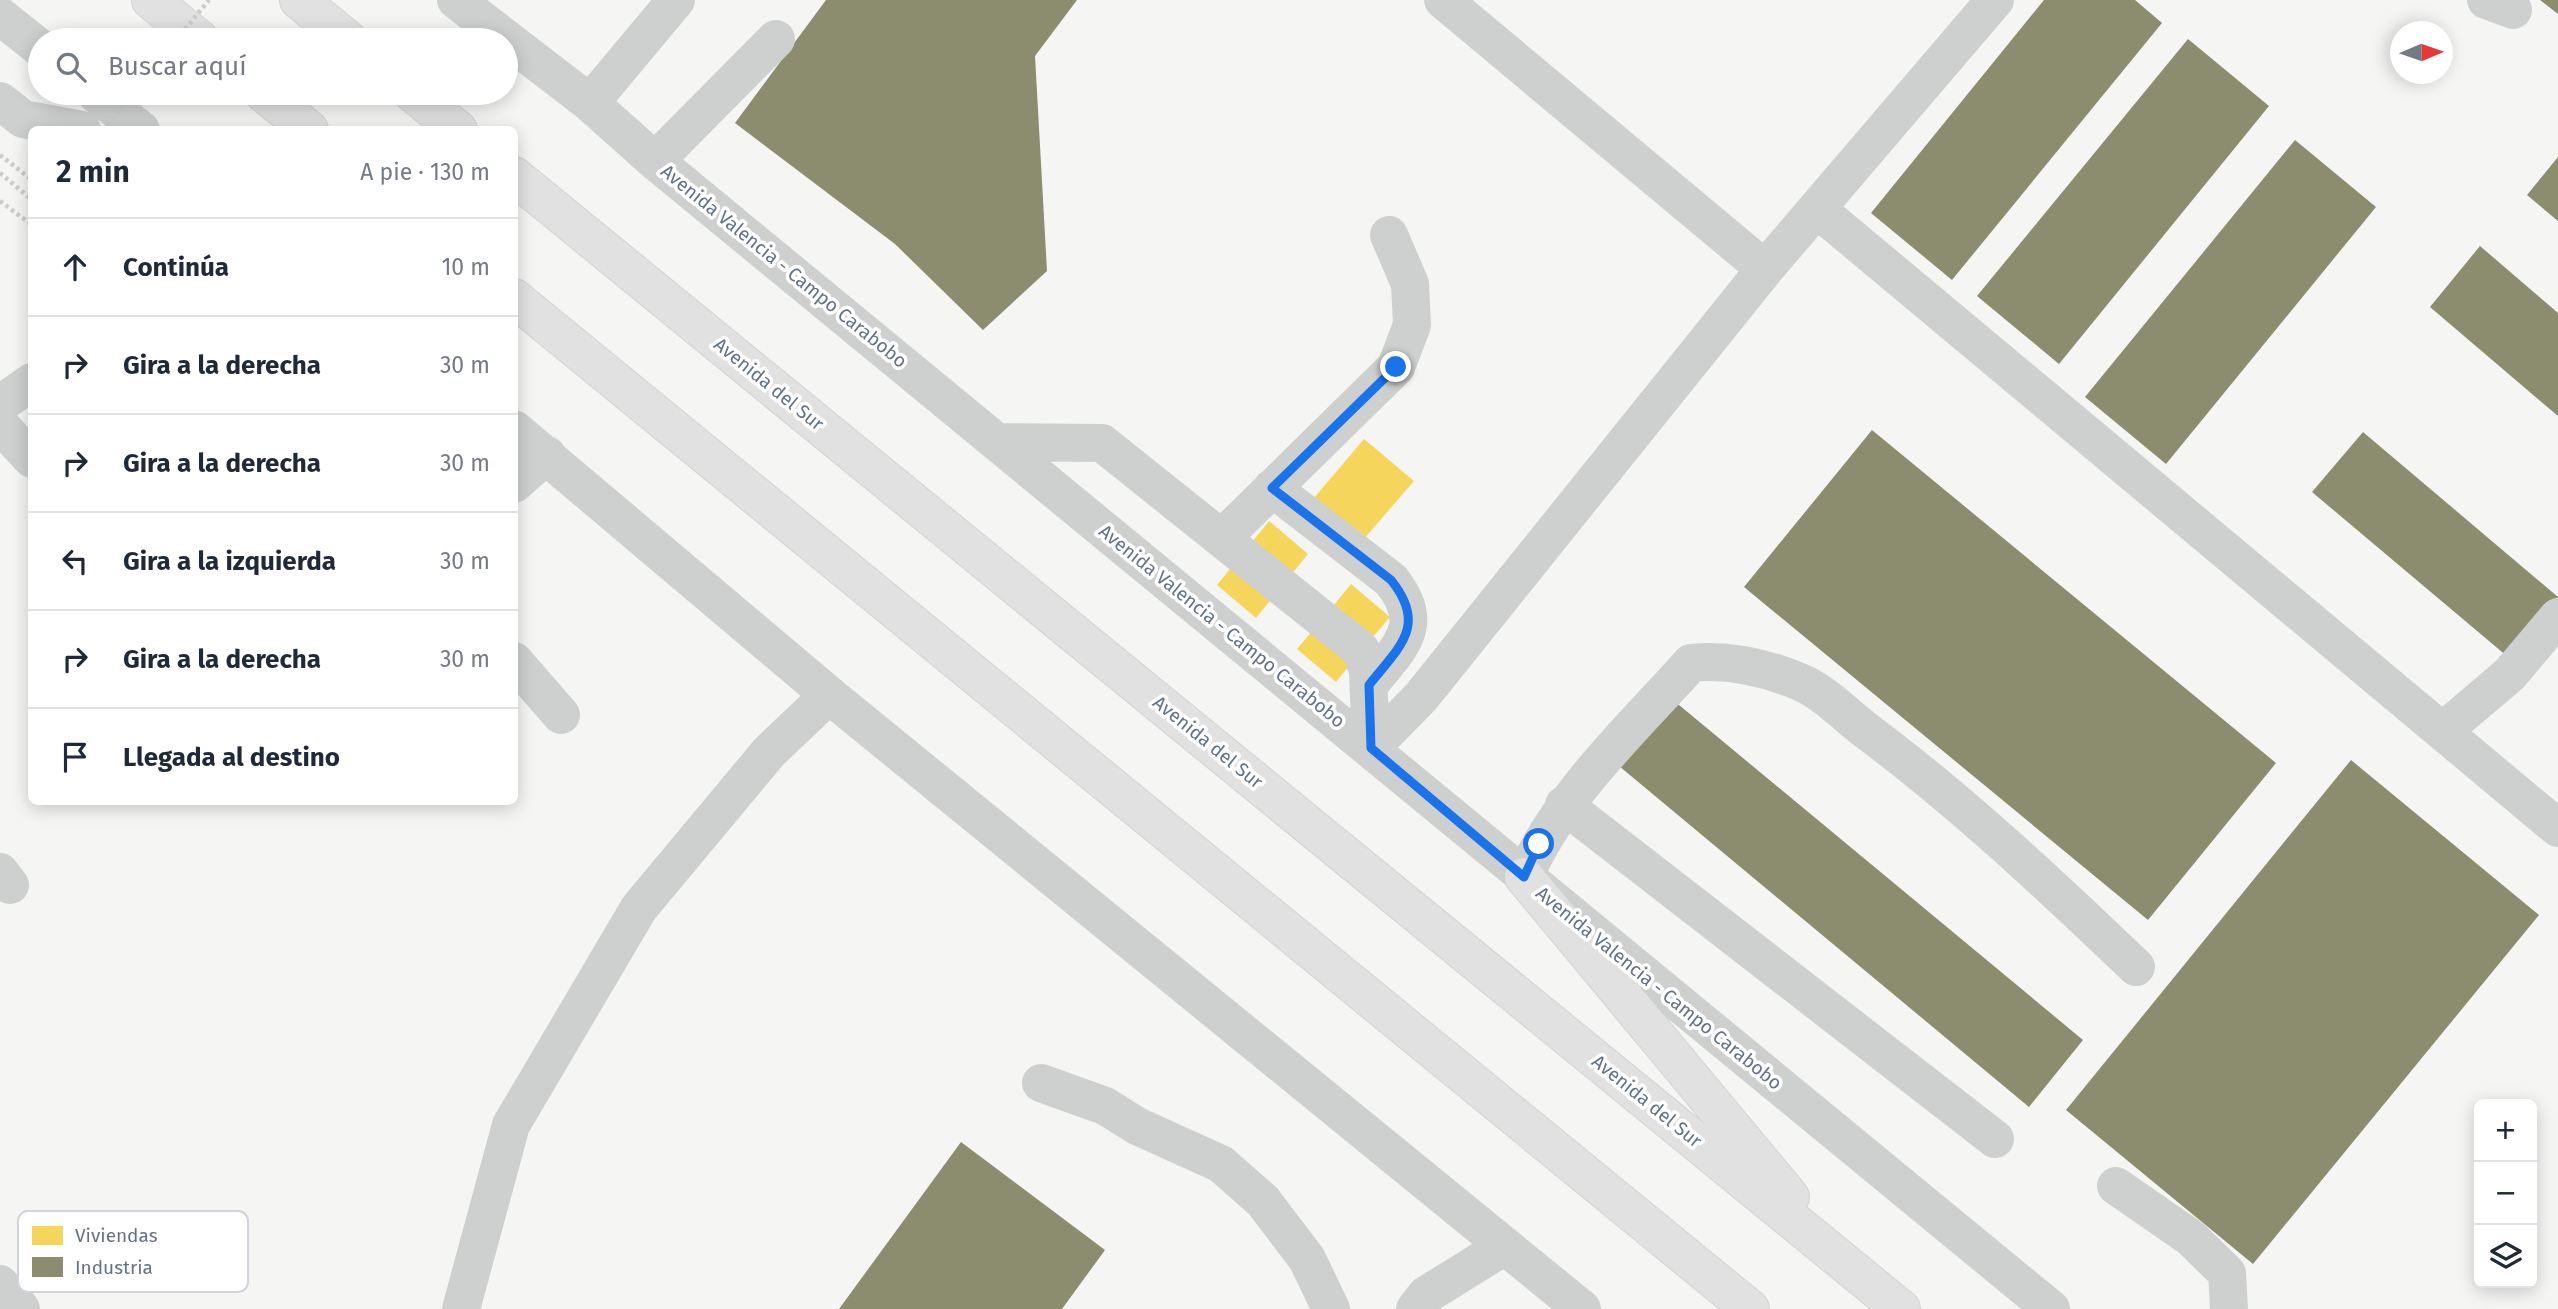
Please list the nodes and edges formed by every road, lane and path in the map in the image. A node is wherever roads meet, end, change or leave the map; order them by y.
1 (151, 0) edge
2 (209, 0) edge
3 (299, 0) edge
4 (456, 0) edge
5 (676, 0) edge
6 (1443, 0) edge
7 (1995, 0) edge
8 (0, 16) edge
9 (185, 28) edge
10 (186, 28) edge
11 (333, 28) edge
12 (492, 28) edge
13 (28, 38) edge
14 (776, 39) dead end
15 (518, 48) edge
16 (0, 101) edge
17 (590, 103) junction
18 (110, 105) edge
19 (123, 105) edge
20 (279, 105) edge
21 (428, 105) edge
22 (61, 126) edge
23 (106, 126) edge
24 (136, 126) edge
25 (304, 126) edge
26 (453, 126) edge
27 (0, 155) edge
28 (655, 161) junction
29 (0, 173) edge
30 (28, 177) edge
31 (518, 179) edge
32 (28, 197) edge
33 (0, 201) edge
34 (1817, 209) junction
35 (28, 222) edge
36 (1388, 235) dead end
37 (1765, 269) junction
38 (518, 301) edge
39 (28, 385) edge
40 (0, 404) edge
41 (0, 425) edge
42 (518, 432) edge
43 (999, 442) junction
44 (28, 455) edge
45 (547, 455) junction
46 (518, 480) edge
47 (1272, 488) junction
48 (1223, 537) junction
49 (2558, 617) edge
50 (518, 667) edge
51 (1369, 685) junction
52 (829, 695) junction
53 (561, 715) dead end
54 (2443, 731) junction
55 (1371, 748) junction
56 (1564, 805) junction
57 (2558, 828) edge
58 (1524, 877) junction
59 (2136, 967) dead end
60 (1041, 1083) dead end
61 (1995, 1139) dead end
62 (2116, 1186) dead end
63 (1505, 1246) junction
64 (1847, 1265) junction
65 (0, 1284) edge
66 (21, 1309) edge
67 (461, 1309) edge
68 (1331, 1309) edge
69 (1415, 1309) edge
70 (1581, 1309) edge
71 (1750, 1309) edge
72 (1901, 1309) edge
73 (2051, 1309) edge
74 (2229, 1309) edge

1 - 9 highway
2 - 10 path, bridge
3 - 11 highway
4 - 12 street, Avenida Valencia - Campo Carabobo
5 - 17 street
6 - 37 street
7 - 34 street
8 - 13 street
14 - 28 street
15 - 17 street, Avenida Valencia - Campo Carabobo
16 - 22 street
17 - 28 street, Avenida Valencia - Campo Carabobo
18 - 24 street
19 - 23 path, bridge
20 - 25 highway
21 - 26 highway
27 - 30 path
28 - 43 street, Avenida Valencia - Campo Carabobo
29 - 32 path
31 - 64 highway, Avenida del Sur
33 - 35 path
34 - 37 street
34 - 54 street
36 - 47 street
37 - 55 street
38 - 71 highway
39 - 40 street
41 - 44 street
42 - 45 street
43 - 48 street
43 - 55 street, Avenida Valencia - Campo Carabobo
45 - 46 street
45 - 52 street
47 - 48 street
47 - 51 street
48 - 51 street
49 - 54 street
50 - 53 street
51 - 55 street
52 - 63 street
52 - 67 street
54 - 57 street
55 - 58 street, Avenida Valencia - Campo Carabobo
56 - 58 street
56 - 59 street
56 - 61 street
58 - 64 highway
58 - 73 street, Avenida Valencia - Campo Carabobo
60 - 68 street
62 - 74 street
63 - 69 street
63 - 70 street
64 - 72 highway, Avenida del Sur
65 - 66 street

